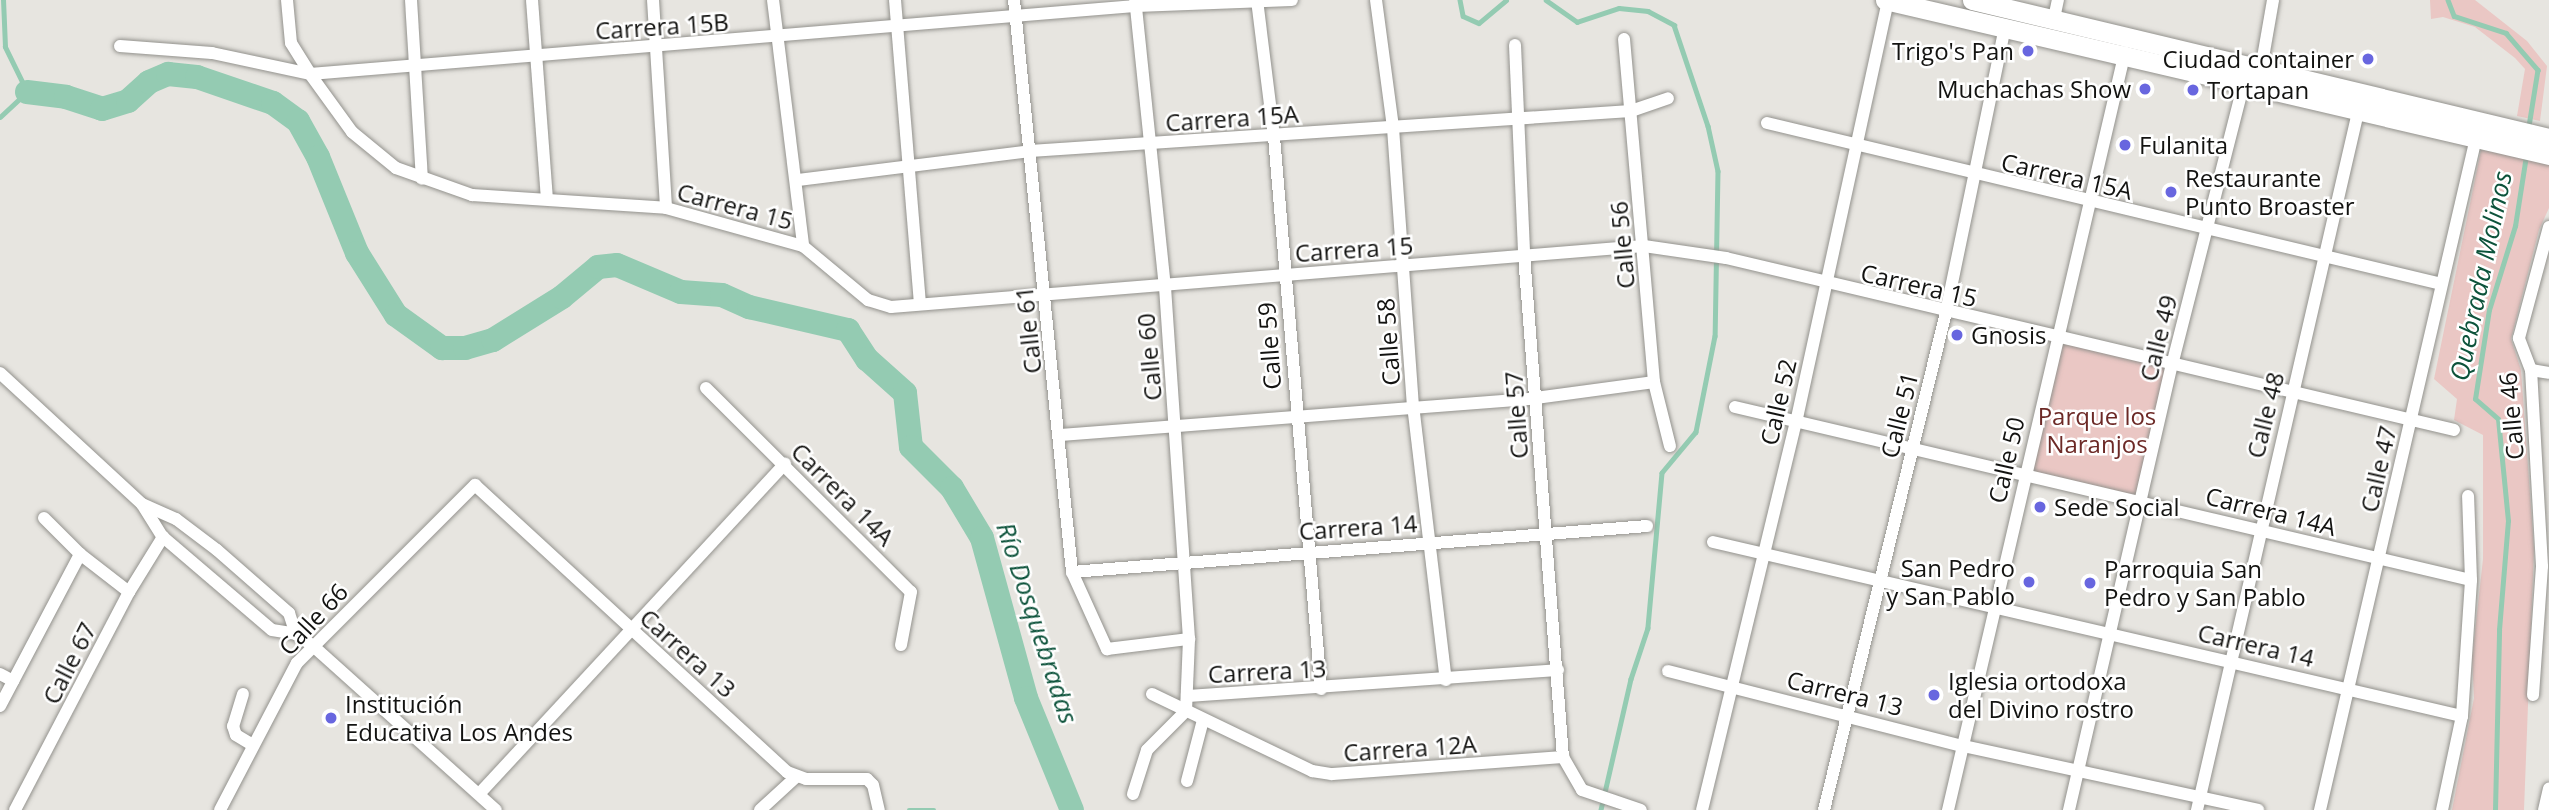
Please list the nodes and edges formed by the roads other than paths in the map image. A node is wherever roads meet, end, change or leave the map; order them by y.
1 (287, 0) edge
2 (411, 0) edge
3 (532, 0) edge
4 (653, 0) edge
5 (773, 0) edge
6 (895, 0) edge
7 (1014, 0) edge
8 (1292, 0) edge
9 (1376, 0) edge
10 (1886, 0) edge
11 (1972, 0) edge
12 (2273, 0) edge
13 (1257, 1) edge
14 (1135, 3) edge
15 (2056, 9) edge
16 (1016, 17) junction
17 (898, 28) junction
18 (2006, 28) junction
19 (2049, 38) junction
20 (776, 39) junction
21 (1624, 39) dead end
22 (1515, 45) dead end
23 (120, 46) dead end
24 (2127, 46) junction
25 (657, 49) junction
26 (538, 55) junction
27 (418, 66) junction
28 (2261, 69) junction
29 (310, 74) junction
30 (2244, 82) junction
31 (1668, 98) dead end
32 (1632, 111) junction
33 (2358, 112) junction
34 (1519, 118) junction
35 (1767, 123) dead end
36 (1393, 128) junction
37 (2507, 135) junction
38 (1274, 137) junction
39 (2476, 138) junction
40 (2549, 138) edge
41 (1152, 145) junction
42 (1858, 148) junction
43 (1030, 151) junction
44 (2549, 155) edge
45 (912, 164) junction
46 (1971, 175) junction
47 (422, 179) junction
48 (798, 180) junction
49 (547, 198) junction
50 (2090, 203) junction
51 (666, 208) junction
52 (2549, 226) edge
53 (2207, 229) junction
54 (803, 246) junction
55 (1644, 246) junction
56 (1524, 255) junction
57 (2326, 257) junction
58 (1403, 267) junction
59 (1285, 275) junction
60 (1825, 284) junction
61 (2441, 284) junction
62 (1165, 288) junction
63 (1045, 294) junction
64 (920, 304) junction
65 (1946, 312) junction
66 (2057, 339) junction
67 (2172, 365) junction
68 (2530, 370) junction
69 (0, 373) edge
70 (2549, 373) edge
71 (1654, 382) junction
72 (706, 388) dead end
73 (2291, 393) junction
74 (1536, 398) junction
75 (1413, 405) junction
76 (1735, 407) dead end
77 (1296, 415) junction
78 (1797, 418) junction
79 (2411, 420) junction
80 (1176, 426) junction
81 (2454, 430) dead end
82 (1060, 435) junction
83 (1670, 446) dead end
84 (1914, 450) junction
85 (785, 464) junction
86 (2024, 474) junction
87 (475, 485) joint
88 (2468, 496) dead end
89 (2143, 502) junction
90 (142, 504) junction
91 (44, 518) dead end
92 (1647, 526) dead end
93 (2259, 528) junction
94 (1546, 534) junction
95 (163, 537) junction
96 (1713, 541) dead end
97 (1433, 543) junction
98 (1307, 552) junction
99 (1762, 552) junction
100 (80, 554) junction
101 (2379, 559) junction
102 (1185, 564) junction
103 (2545, 567) edge
104 (1072, 572) junction
105 (2471, 580) junction
106 (1877, 581) junction
107 (129, 592) junction
108 (1994, 606) junction
109 (632, 631) junction
110 (296, 634) junction
111 (2110, 634) junction
112 (1189, 639) junction
113 (312, 645) junction
114 (901, 645) dead end
115 (2231, 660) junction
116 (1558, 670) junction
117 (1668, 671) dead end
118 (0, 674) edge
119 (1446, 680) junction
120 (13, 681) junction
121 (1731, 687) junction
122 (2346, 687) junction
123 (1321, 689) junction
124 (243, 694) dead end
125 (1152, 694) dead end
126 (2532, 695) dead end
127 (1187, 696) junction
128 (0, 706) edge
129 (1186, 711) junction
130 (1849, 714) junction
131 (2462, 716) junction
132 (1203, 720) junction
133 (251, 744) junction
134 (1963, 746) junction
135 (1563, 757) junction
136 (2078, 769) junction
137 (796, 777) junction
138 (1187, 781) dead end
139 (2549, 789) edge
140 (480, 793) junction
141 (1133, 794) dead end
142 (2199, 804) edge
143 (878, 806) edge
144 (15, 810) edge
145 (220, 810) edge
146 (496, 810) edge
147 (760, 810) edge
148 (1641, 810) edge
149 (1702, 810) edge
150 (1824, 810) edge
151 (1948, 810) edge
152 (2069, 810) edge
153 (2258, 810) edge
154 (2320, 810) edge
155 (2442, 810) edge
156 (2544, 810) edge

1 - 29 street
2 - 27 street
3 - 26 street
4 - 25 street
5 - 20 street
6 - 17 street
7 - 16 street, Calle 61
8 - 13 street, Carrera 15B
9 - 36 street, Calle 58
10 - 18 main road
10 - 42 street, Calle 52
11 - 15 main road
12 - 28 street
13 - 14 street, Carrera 15B
13 - 38 street, Calle 59
14 - 16 street, Carrera 15B
14 - 41 street, Calle 60
15 - 19 street
15 - 24 main road
16 - 17 street, Carrera 15B
16 - 43 street, Calle 61
17 - 20 street, Carrera 15B
17 - 45 street
18 - 19 main road
18 - 46 street, Calle 51
19 - 24 main road
20 - 25 street, Carrera 15B
20 - 48 street
21 - 32 street, Calle 56
22 - 34 street, Calle 57
23 - 29 street, Carrera 15B
24 - 28 main road
24 - 30 main road
24 - 50 street, Calle 50
25 - 26 street, Carrera 15B
25 - 51 street
26 - 27 street, Carrera 15B
26 - 49 street
27 - 29 street, Carrera 15B
27 - 47 street
28 - 37 main road
29 - 47 street, Carrera 15
30 - 33 main road
30 - 53 street, Calle 49
31 - 32 street, Carrera 15A
32 - 34 street, Carrera 15A
32 - 55 street, Calle 56
33 - 39 main road
33 - 57 street, Calle 48
34 - 36 street, Carrera 15A
34 - 56 street, Calle 57
35 - 42 street, Carrera 15A
36 - 38 street, Carrera 15A
36 - 58 street, Calle 58
37 - 39 main road
37 - 40 main road
37 - 44 main road
38 - 41 street, Carrera 15A
38 - 59 street, Calle 59
39 - 61 street, Calle 47
41 - 43 street, Carrera 15A
41 - 62 street, Calle 60
42 - 46 street, Carrera 15A
42 - 60 street, Calle 52
43 - 45 street, Carrera 15A
43 - 63 street, Calle 61
45 - 48 street, Carrera 15A
45 - 64 street
46 - 50 street, Carrera 15A
46 - 65 street, Calle 51
47 - 49 street, Carrera 15
48 - 54 street
49 - 51 street, Carrera 15
50 - 53 street, Carrera 15A
50 - 66 street, Calle 50
51 - 54 street, Carrera 15
52 - 68 street, Calle 46
53 - 57 street, Carrera 15A
53 - 67 street, Calle 49
54 - 64 street, Carrera 15
55 - 56 street, Carrera 15
55 - 60 street, Carrera 15
55 - 71 street, Calle 56
56 - 58 street, Carrera 15
56 - 74 street, Calle 57
57 - 61 street, Carrera 15A
57 - 73 street, Calle 48
58 - 59 street, Carrera 15
58 - 75 street, Calle 58
59 - 62 street, Carrera 15
59 - 77 street, Calle 59
60 - 65 street, Carrera 15
60 - 78 street, Calle 52
61 - 79 street, Calle 47
62 - 63 street, Carrera 15
62 - 80 street, Calle 60
63 - 64 street, Carrera 15
63 - 82 street, Calle 61
65 - 66 street, Carrera 15
65 - 84 street, Calle 51
66 - 67 street, Carrera 15
66 - 86 street, Calle 50
67 - 73 street, Carrera 15
67 - 89 street, Calle 49
68 - 70 street
68 - 103 street, Calle 46
69 - 90 street
71 - 74 street
71 - 83 street, Calle 56
72 - 85 street, Carrera 14A
73 - 79 street, Carrera 15
73 - 93 street, Calle 48
74 - 75 street
74 - 94 street, Calle 57
75 - 77 street
75 - 97 street, Calle 58
76 - 78 street, Carrera 14A
77 - 80 street
77 - 98 street, Calle 59
78 - 84 street, Carrera 14A
78 - 99 street, Calle 52
79 - 81 street, Carrera 15
79 - 101 street, Calle 47
80 - 82 street
80 - 102 street, Calle 60
82 - 104 street, Calle 61
84 - 86 street, Carrera 14A
84 - 106 street, Calle 51
85 - 109 street
85 - 114 street, Carrera 14A
86 - 89 street, Carrera 14A
86 - 108 street, Calle 50
87 - 109 street, Carrera 13
87 - 113 street, Calle 66
88 - 105 street
89 - 93 street, Carrera 14A
89 - 111 street, Calle 49
90 - 95 street
90 - 110 street
91 - 100 street
92 - 94 street, Carrera 14
93 - 101 street, Carrera 14A
93 - 115 street, Calle 48
94 - 97 street, Carrera 14
94 - 116 street, Calle 57
95 - 107 street, Calle 67
95 - 110 street
96 - 99 street, Carrera 14
97 - 98 street, Carrera 14
97 - 119 street, Calle 58
98 - 102 street, Carrera 14
98 - 123 street, Calle 59
99 - 106 street, Carrera 14
99 - 121 street, Calle 52
100 - 107 street
100 - 120 street
101 - 105 street, Carrera 14A
101 - 122 street, Calle 47
102 - 104 street, Carrera 14
102 - 112 street, Calle 60
103 - 126 street, Calle 46
104 - 112 street, Calle 61
105 - 131 street
106 - 108 street, Carrera 14
106 - 130 street, Calle 51
107 - 144 street, Calle 67
108 - 111 street, Carrera 14
108 - 134 street, Calle 50
109 - 137 street, Carrera 13
109 - 140 street
110 - 113 street
111 - 115 street, Carrera 14
111 - 136 street, Calle 49
112 - 127 street, Calle 60
113 - 133 street, Calle 66
113 - 140 street
115 - 122 street, Carrera 14
115 - 142 street, Calle 48
116 - 119 street, Carrera 13
116 - 135 street, Calle 57
117 - 121 street, Carrera 13
118 - 120 street
119 - 123 street, Carrera 13
120 - 128 street
121 - 130 street, Carrera 13
121 - 149 street, Calle 52
122 - 131 street, Carrera 14
122 - 154 street, Calle 47
123 - 127 street, Carrera 13
124 - 133 street
125 - 129 street, Carrera 12A
127 - 129 street, Calle 60
129 - 132 street, Carrera 12A
129 - 141 street
130 - 134 street, Carrera 13
130 - 150 street, Calle 51
131 - 155 street
132 - 135 street, Carrera 12A
132 - 138 street
133 - 145 street, Calle 66
134 - 136 street, Carrera 13
134 - 151 street, Calle 50
135 - 148 street, Calle 57
136 - 142 street, Carrera 13
136 - 152 street, Calle 49
137 - 143 street
137 - 147 street
139 - 156 street
140 - 146 street
142 - 153 street, Carrera 13

